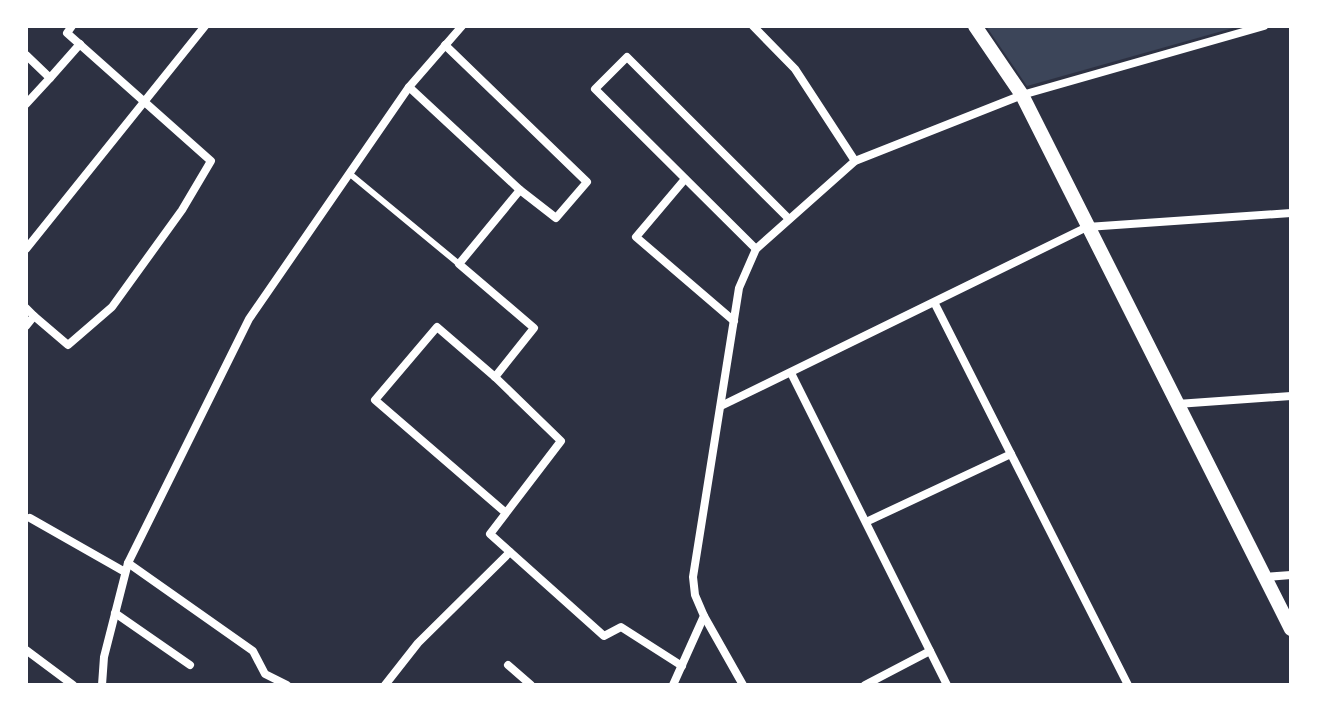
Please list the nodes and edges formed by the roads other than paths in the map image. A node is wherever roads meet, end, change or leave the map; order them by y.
1 (72, 26) edge
2 (205, 26) edge
3 (462, 26) edge
4 (753, 26) edge
5 (975, 26) edge
6 (1264, 26) edge
7 (80, 44) junction
8 (445, 45) junction
9 (26, 55) edge
10 (50, 78) junction
11 (409, 87) junction
12 (1022, 95) junction
13 (143, 103) junction
14 (26, 104) edge
15 (855, 161) junction
16 (350, 174) junction
17 (685, 179) junction
18 (520, 190) junction
19 (1291, 213) edge
20 (789, 219) junction
21 (1087, 227) junction
22 (26, 249) edge
23 (756, 249) junction
24 (459, 264) junction
25 (935, 304) junction
26 (26, 308) edge
27 (34, 316) junction
28 (734, 321) junction
29 (26, 326) edge
30 (791, 373) junction
31 (495, 377) junction
32 (1291, 396) edge
33 (1177, 404) junction
34 (723, 405) junction
35 (1011, 454) junction
36 (506, 513) junction
37 (30, 518) dead end
38 (866, 522) junction
39 (510, 552) junction
40 (126, 567) junction
41 (1291, 575) edge
42 (1265, 577) junction
43 (115, 613) junction
44 (704, 616) junction
45 (1291, 629) edge
46 (26, 650) edge
47 (930, 651) junction
48 (190, 665) dead end
49 (508, 665) dead end
50 (682, 666) junction
51 (73, 685) edge
52 (102, 685) edge
53 (287, 685) edge
54 (385, 685) edge
55 (531, 685) edge
56 (673, 685) edge
57 (743, 685) edge
58 (865, 685) edge
59 (947, 685) edge
60 (1128, 685) edge

1 - 7 street
2 - 13 street
3 - 8 street
4 - 15 street
5 - 12 street
6 - 12 street
7 - 10 street
7 - 13 street
8 - 11 street
8 - 18 street
9 - 10 street
10 - 14 street
11 - 16 street
11 - 18 street
12 - 15 street
12 - 21 street
13 - 22 street
13 - 27 street
15 - 20 street
16 - 24 lane
16 - 40 street
17 - 20 street
17 - 23 street
17 - 28 street
18 - 24 street
19 - 21 street
20 - 23 street
21 - 25 street
21 - 33 street
23 - 28 street
24 - 31 street
25 - 30 street
25 - 35 street
26 - 27 street
27 - 29 street
28 - 34 street
30 - 34 street
30 - 38 street
31 - 36 street
31 - 36 street
32 - 33 street
33 - 42 street
34 - 44 street
35 - 38 street
35 - 60 street
36 - 39 street
37 - 40 street
38 - 47 street
39 - 50 street
39 - 54 street
40 - 43 street
40 - 53 street
41 - 42 street
42 - 45 street
43 - 48 street
43 - 52 street
44 - 50 street
44 - 57 street
46 - 51 street
47 - 58 street
47 - 59 street
49 - 55 street
50 - 56 street

